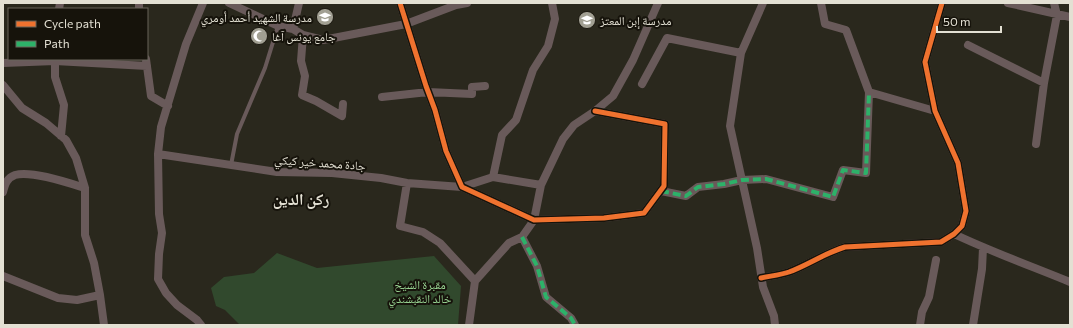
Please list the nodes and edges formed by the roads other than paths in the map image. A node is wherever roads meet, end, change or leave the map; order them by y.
1 (203, 3) edge
2 (229, 3) edge
3 (299, 3) edge
4 (400, 3) edge
5 (466, 3) edge
6 (552, 3) edge
7 (658, 3) edge
8 (763, 3) edge
9 (821, 3) edge
10 (942, 3) edge
11 (1008, 3) edge
12 (1054, 3) edge
13 (456, 4) edge
14 (1057, 15) junction
15 (1070, 17) edge
16 (406, 24) junction
17 (278, 26) junction
18 (293, 29) junction
19 (303, 35) junction
20 (968, 45) dead end
21 (740, 53) junction
22 (55, 60) edge
23 (3, 63) edge
24 (147, 63) edge
25 (1044, 82) junction
26 (642, 84) dead end
27 (3, 85) edge
28 (485, 86) dead end
29 (428, 92) junction
30 (869, 92) junction
31 (382, 97) dead end
32 (343, 104) dead end
33 (168, 106) junction
34 (595, 111) junction
35 (935, 111) junction
36 (61, 136) junction
37 (1036, 144) dead end
38 (158, 154) junction
39 (231, 165) junction
40 (493, 177) junction
41 (742, 180) junction
42 (408, 183) junction
43 (541, 185) junction
44 (462, 187) junction
45 (85, 188) junction
46 (661, 191) junction
47 (3, 192) edge
48 (534, 220) junction
49 (954, 234) junction
50 (522, 238) junction
51 (983, 248) junction
52 (936, 260) dead end
53 (3, 276) edge
54 (761, 278) junction
55 (475, 281) junction
56 (1070, 282) edge
57 (100, 295) junction
58 (104, 325) edge
59 (201, 325) edge
60 (469, 325) edge
61 (575, 325) edge
62 (775, 325) edge
63 (920, 325) edge
64 (973, 325) edge

1 - 33 street
2 - 17 street
3 - 18 street
4 - 16 street
5 - 13 street
6 - 40 street
7 - 34 street
8 - 21 street
9 - 30 street
10 - 35 street
11 - 14 street
12 - 14 street
13 - 16 street
14 - 15 street
14 - 25 street
16 - 19 street
16 - 29 street
17 - 18 street
17 - 39 lane
18 - 19 street
19 - 32 street
20 - 25 street
21 - 26 street
21 - 41 street
22 - 23 street
22 - 24 street
22 - 36 street
24 - 33 street
25 - 37 street
27 - 36 street
28 - 29 street
29 - 31 street
29 - 44 street
30 - 35 street
30 - 41 street
33 - 38 street
34 - 43 street
34 - 46 street
35 - 49 street
36 - 45 street
38 - 39 street, جادة محمد خير كيكي
38 - 59 street
39 - 42 street, جادة محمد خير كيكي
40 - 43 street
40 - 44 street
41 - 46 street
41 - 54 street
42 - 44 street, جادة محمد خير كيكي
42 - 55 street
43 - 48 street
44 - 48 street
45 - 47 street
45 - 57 street
46 - 48 street
48 - 50 street
49 - 51 street
49 - 54 street
50 - 55 street
50 - 61 street
51 - 56 street
51 - 64 street
52 - 63 street
53 - 57 street
54 - 62 street
55 - 60 street
57 - 58 street

